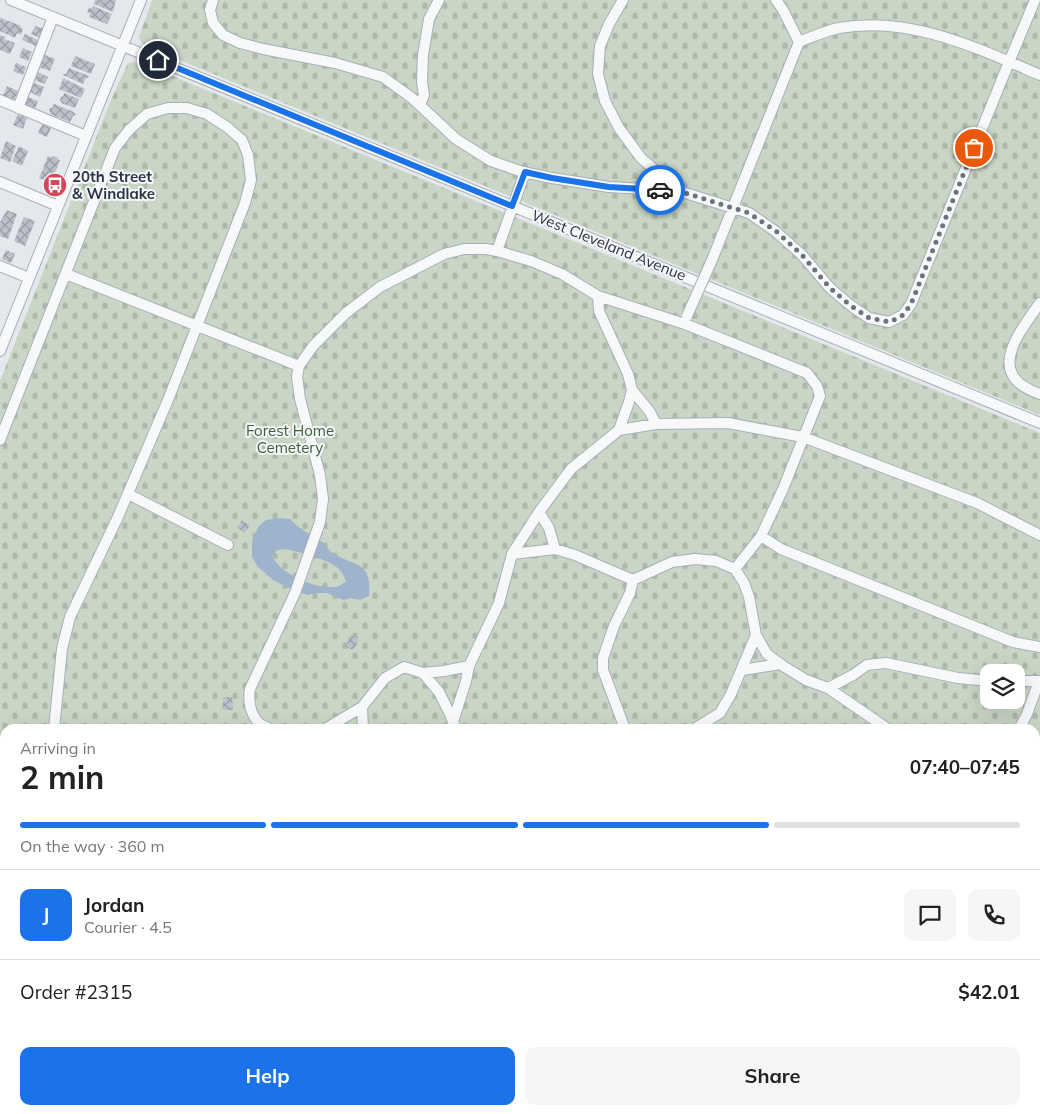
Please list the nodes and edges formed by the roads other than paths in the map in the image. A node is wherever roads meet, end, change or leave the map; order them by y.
1 (12, 0) edge
2 (141, 0) edge
3 (213, 0) edge
4 (439, 0) edge
5 (623, 0) edge
6 (776, 0) edge
7 (1035, 0) edge
8 (53, 17) junction
9 (799, 42) junction
10 (123, 46) junction
11 (1009, 62) junction
12 (1040, 75) edge
13 (0, 100) edge
14 (420, 105) junction
15 (18, 108) junction
16 (86, 136) junction
17 (525, 172) junction
18 (0, 182) edge
19 (679, 191) junction
20 (58, 206) junction
21 (512, 206) junction
22 (732, 208) junction
23 (497, 251) junction
24 (0, 266) edge
25 (66, 274) junction
26 (29, 278) junction
27 (598, 296) junction
28 (1040, 303) edge
29 (686, 320) junction
30 (197, 326) junction
31 (0, 349) edge
32 (299, 366) junction
33 (632, 390) junction
34 (1040, 394) edge
35 (1040, 423) edge
36 (656, 424) junction
37 (619, 430) junction
38 (803, 437) junction
39 (0, 440) edge
40 (128, 494) junction
41 (539, 512) junction
42 (1040, 535) edge
43 (760, 536) junction
44 (228, 545) dead end
45 (555, 549) junction
46 (512, 554) junction
47 (735, 569) junction
48 (633, 580) junction
49 (756, 635) junction
50 (1040, 647) edge
51 (781, 664) junction
52 (469, 666) junction
53 (742, 670) junction
54 (423, 673) junction
55 (980, 680) edge
56 (1039, 681) edge
57 (1025, 682) edge
58 (828, 688) junction
59 (362, 707) junction
60 (55, 724) edge
61 (258, 724) edge
62 (333, 724) edge
63 (363, 724) edge
64 (453, 724) edge
65 (455, 724) edge
66 (623, 724) edge
67 (702, 724) edge
68 (878, 724) edge
69 (1022, 724) edge

1 - 8 street, West Cleveland Avenue
2 - 10 street
3 - 14 street
4 - 14 street
5 - 19 street
6 - 9 street
7 - 11 street
8 - 10 street, West Cleveland Avenue
8 - 15 street
9 - 11 street
9 - 22 street
10 - 16 street
10 - 21 street, West Cleveland Avenue
11 - 12 street
11 - 22 street
13 - 15 street
14 - 17 street
15 - 16 street
16 - 20 street
17 - 19 street
17 - 21 street
18 - 20 street
19 - 22 street
20 - 26 street
21 - 23 street
21 - 35 street, West Cleveland Avenue
22 - 29 street, bridge
23 - 27 street
23 - 32 street
24 - 26 street
25 - 30 street
25 - 30 street
25 - 39 street
26 - 31 street
27 - 29 street
27 - 33 street
28 - 34 street
29 - 38 street
30 - 32 street
30 - 40 street
32 - 61 street
33 - 36 street
33 - 37 street
36 - 37 street
36 - 38 street
37 - 41 street
38 - 42 street
38 - 43 street
40 - 44 street
40 - 60 street
41 - 45 street
41 - 46 street
43 - 47 street
43 - 50 street
45 - 46 street
45 - 48 street
46 - 52 street
47 - 48 street
47 - 49 street
48 - 66 street
49 - 51 street
49 - 53 street
51 - 53 street
51 - 58 street
52 - 54 street
52 - 65 street
53 - 67 street
54 - 59 street
54 - 64 street
55 - 58 street
56 - 57 street
56 - 69 street
58 - 68 street
59 - 62 street
59 - 63 street

